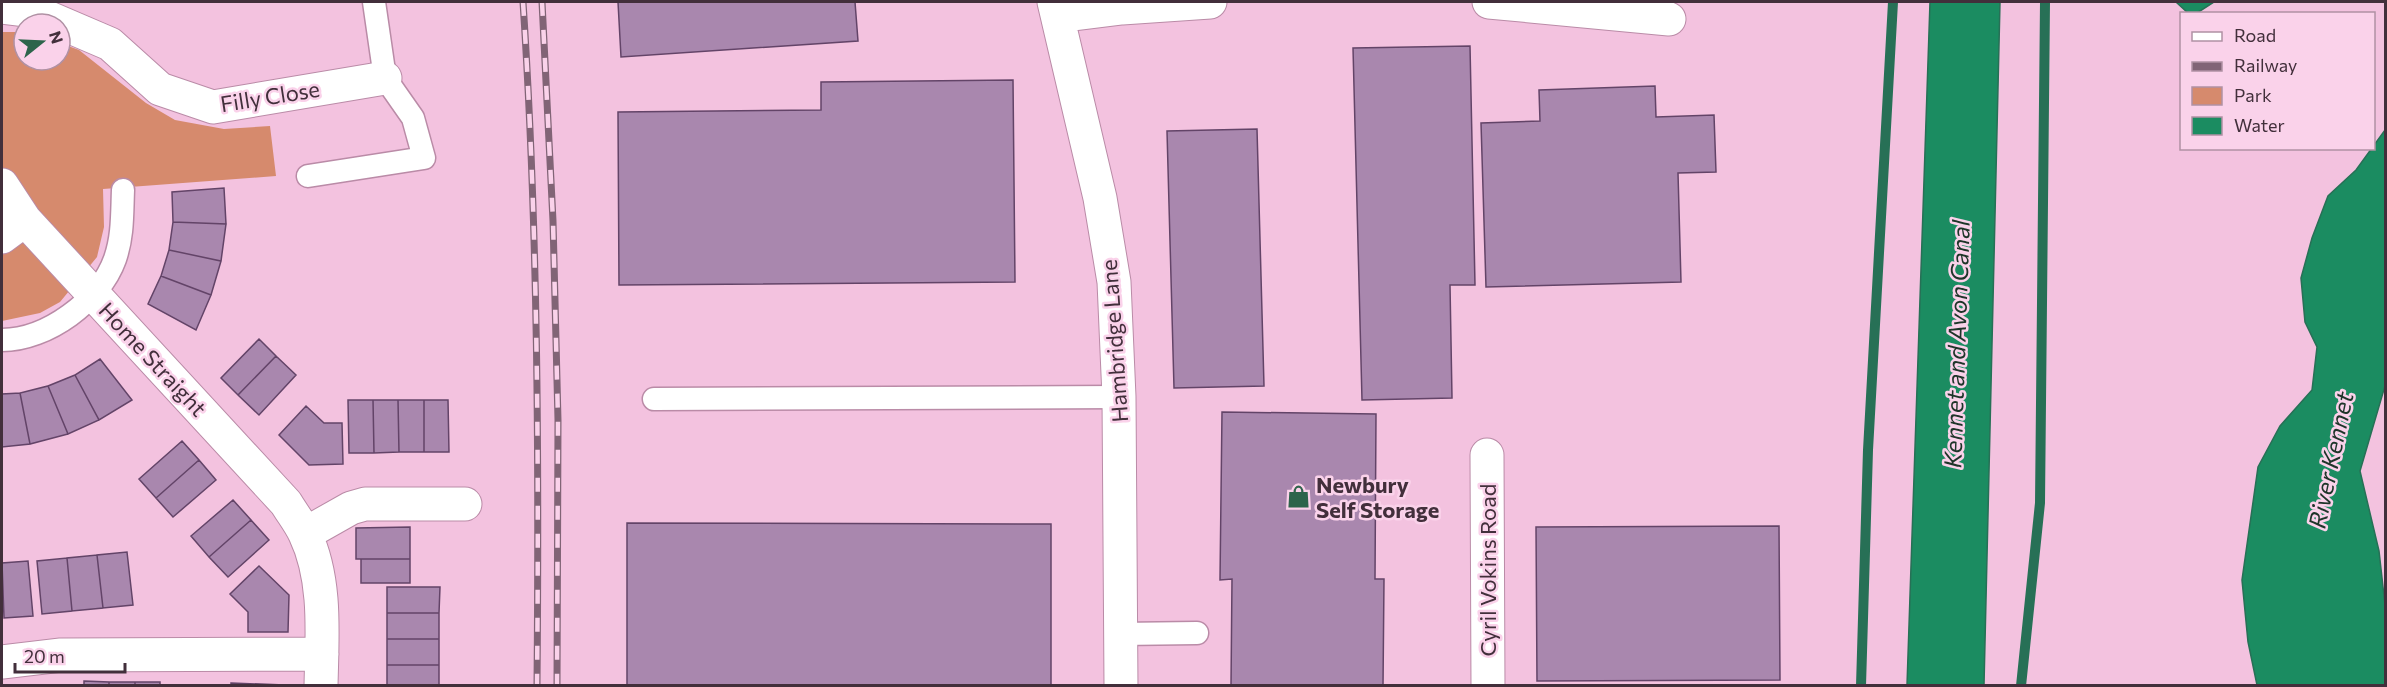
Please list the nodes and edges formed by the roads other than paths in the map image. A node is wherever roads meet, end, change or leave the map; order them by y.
1 (374, 2) edge
2 (1210, 2) edge
3 (1489, 2) edge
4 (2, 7) edge
5 (1056, 9) edge
6 (1669, 19) dead end
7 (385, 78) junction
8 (308, 176) dead end
9 (2, 185) edge
10 (123, 190) dead end
11 (13, 228) edge
12 (94, 296) junction
13 (2, 340) edge
14 (1119, 397) junction
15 (654, 399) dead end
16 (1487, 455) dead end
17 (465, 504) dead end
18 (305, 534) junction
19 (1197, 633) dead end
20 (1120, 634) junction
21 (2, 662) edge
22 (321, 670) edge
23 (1121, 686) edge
24 (1488, 686) edge

1 - 7 lane
2 - 5 street
3 - 6 street
4 - 7 street, Filly Close
5 - 14 street, Hambridge Lane
7 - 8 lane
9 - 11 street, Home Straight
10 - 12 lane
11 - 12 street, Home Straight
12 - 13 lane
12 - 18 street, Home Straight
14 - 15 lane
14 - 20 street, Hambridge Lane
16 - 24 street, Cyril Vokins Road
17 - 18 street
18 - 22 street, Home Straight
19 - 20 lane
20 - 23 street, Hambridge Lane
21 - 22 street

